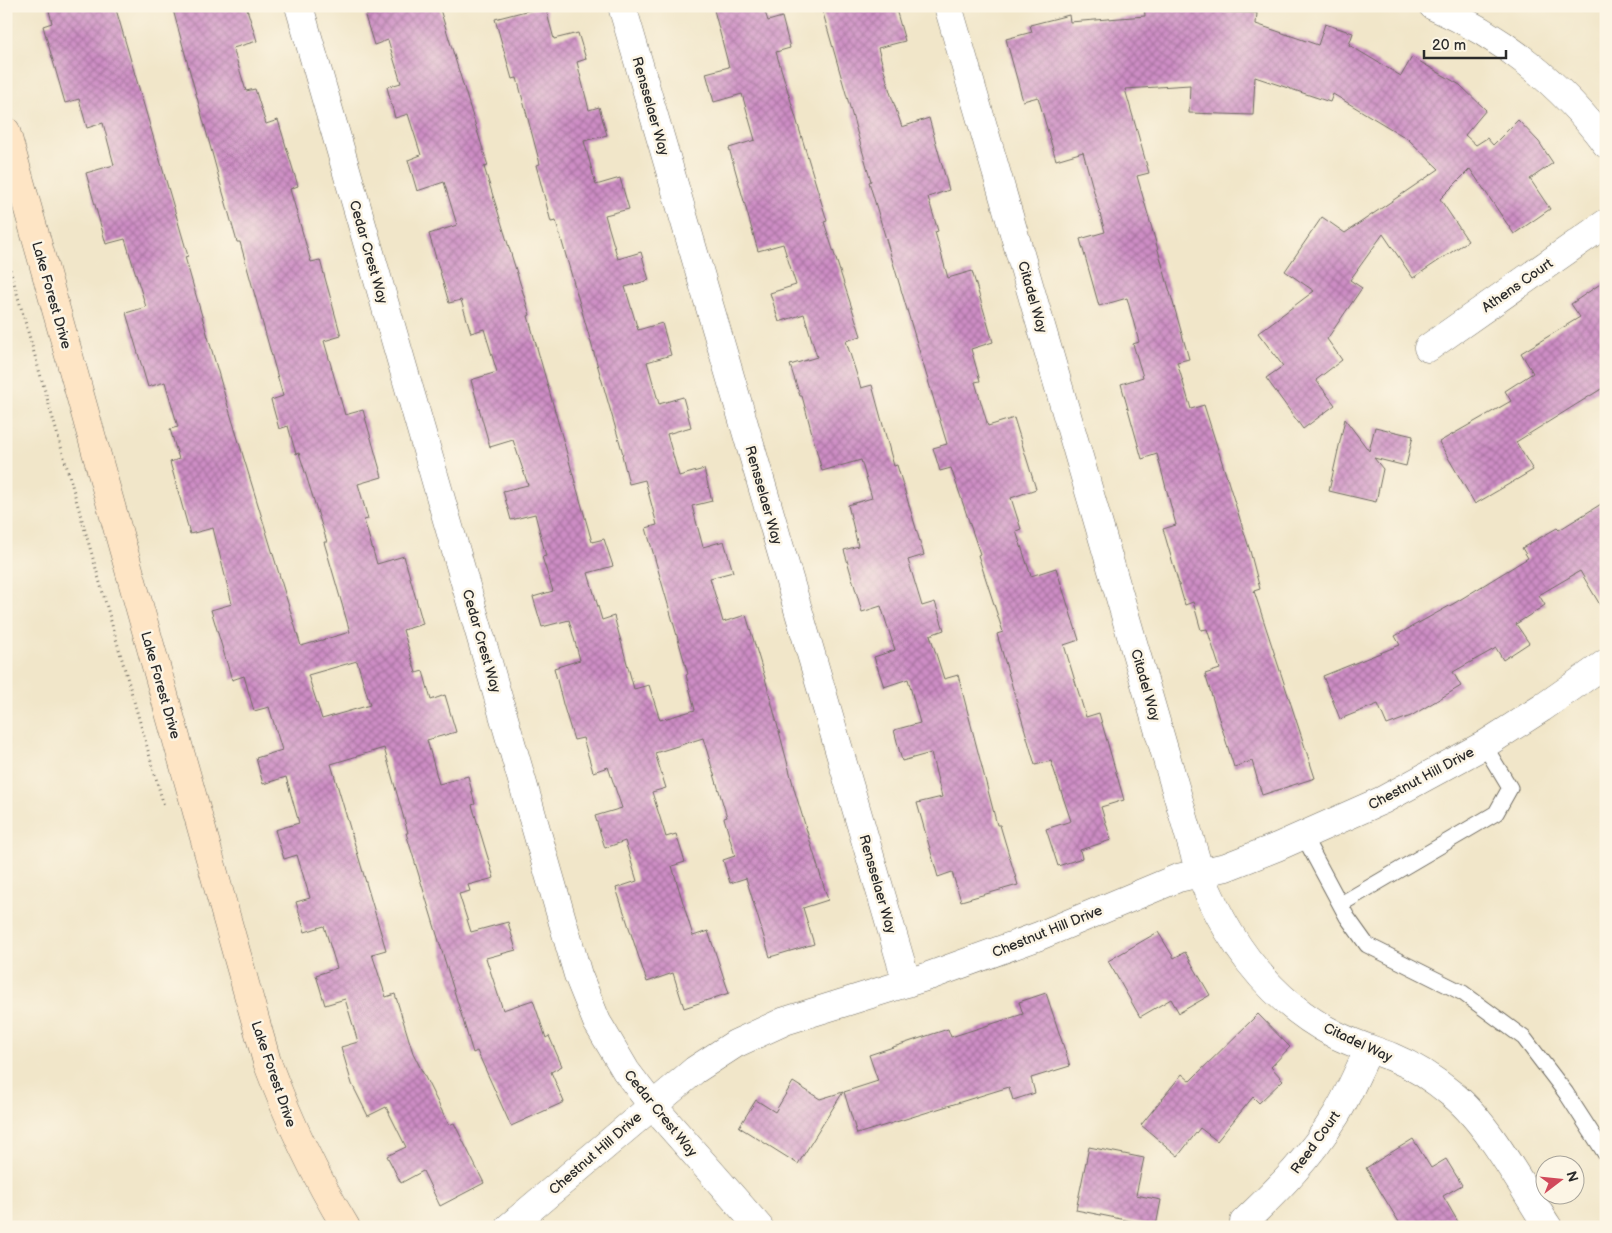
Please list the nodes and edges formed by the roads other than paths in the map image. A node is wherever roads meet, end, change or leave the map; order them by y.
1 (298, 6) edge
2 (622, 6) edge
3 (948, 6) edge
4 (1433, 6) edge
5 (6, 132) edge
6 (1606, 144) edge
7 (1606, 223) edge
8 (1428, 348) dead end
9 (1606, 663) edge
10 (1484, 745) junction
11 (1303, 835) junction
12 (1200, 873) junction
13 (1341, 904) junction
14 (907, 983) junction
15 (1369, 1050) junction
16 (652, 1105) junction
17 (1606, 1155) edge
18 (1244, 1222) dead end
19 (346, 1227) edge
20 (509, 1227) edge
21 (759, 1227) edge
22 (1548, 1227) edge

1 - 16 street, Cedar Crest Way
2 - 14 street, Rensselaer Way
3 - 12 street, Citadel Way
4 - 6 street
5 - 19 street, Lake Forest Drive
7 - 8 street, Athens Court
9 - 10 street, Chestnut Hill Drive
10 - 11 street, Chestnut Hill Drive
10 - 13 lane
11 - 12 street, Chestnut Hill Drive
11 - 13 lane
12 - 14 street, Chestnut Hill Drive
12 - 15 street, Citadel Way
13 - 17 lane
14 - 16 street, Chestnut Hill Drive
15 - 18 street, Reed Court
15 - 22 street, Citadel Way
16 - 20 street, Chestnut Hill Drive
16 - 21 street, Cedar Crest Way

